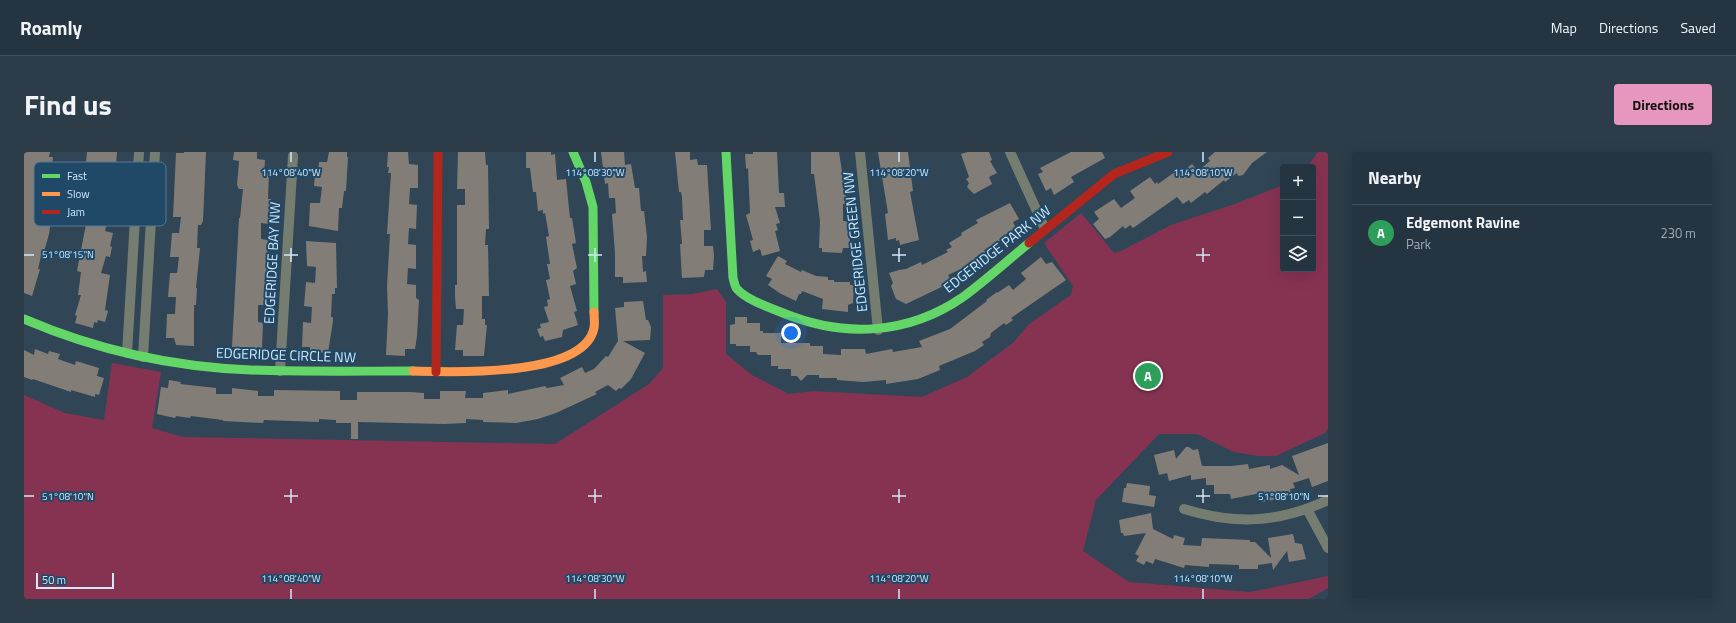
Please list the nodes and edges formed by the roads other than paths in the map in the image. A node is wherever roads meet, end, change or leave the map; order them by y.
1 (139, 152) edge
2 (155, 152) edge
3 (438, 152) edge
4 (573, 152) edge
5 (726, 152) edge
6 (860, 152) edge
7 (1010, 152) edge
8 (1168, 152) edge
9 (293, 156) dead end
10 (138, 162) edge
11 (154, 162) edge
12 (135, 226) edge
13 (150, 226) edge
14 (1045, 229) junction
15 (24, 319) edge
16 (878, 330) junction
17 (135, 355) junction
18 (280, 371) junction
19 (436, 372) junction
20 (1328, 500) edge
21 (1307, 508) junction
22 (1184, 509) dead end
23 (1328, 548) edge

1 - 10 street
2 - 11 street
3 - 19 street
4 - 19 street, EDGERIDGE CIRCLE NW
5 - 16 street, EDGERIDGE PARK NW
6 - 16 street, EDGERIDGE GREEN NW
7 - 14 street
8 - 14 street, EDGERIDGE PARK NW
9 - 18 street, EDGERIDGE BAY NW
12 - 17 street
13 - 17 street
14 - 16 street, EDGERIDGE PARK NW
15 - 17 street, EDGERIDGE CIRCLE NW
17 - 18 street, EDGERIDGE CIRCLE NW
18 - 19 street, EDGERIDGE CIRCLE NW
20 - 21 street
21 - 22 street
21 - 23 street

